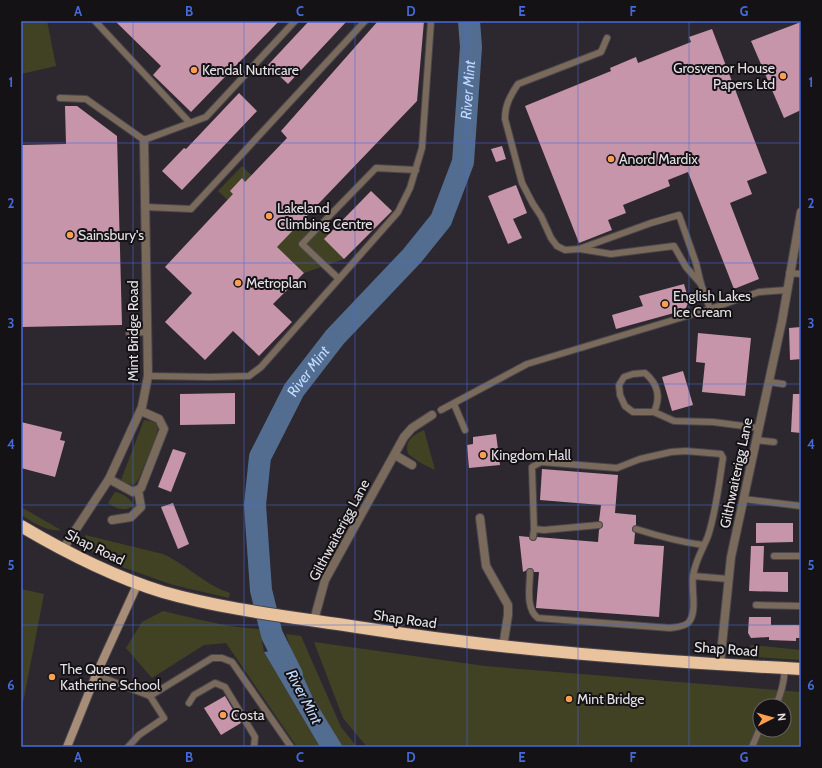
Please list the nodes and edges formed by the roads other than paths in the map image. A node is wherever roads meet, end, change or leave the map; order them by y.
1 (95, 21) edge
2 (296, 21) edge
3 (365, 21) edge
4 (431, 21) edge
5 (607, 38) dead end
6 (60, 98) dead end
7 (190, 123) junction
8 (144, 140) junction
9 (416, 170) junction
10 (145, 207) junction
11 (801, 212) edge
12 (579, 249) junction
13 (789, 273) junction
14 (801, 274) edge
15 (338, 278) junction
16 (701, 284) junction
17 (787, 290) junction
18 (710, 309) junction
19 (147, 332) junction
20 (129, 333) dead end
21 (148, 376) junction
22 (769, 382) junction
23 (782, 384) dead end
24 (454, 404) junction
25 (441, 410) dead end
26 (141, 411) junction
27 (654, 412) junction
28 (432, 415) dead end
29 (759, 428) junction
30 (465, 430) dead end
31 (756, 440) junction
32 (774, 442) dead end
33 (395, 455) junction
34 (412, 465) dead end
35 (109, 479) junction
36 (138, 490) junction
37 (743, 499) junction
38 (801, 506) edge
39 (480, 518) dead end
40 (112, 520) dead end
41 (599, 525) dead end
42 (21, 526) edge
43 (534, 529) junction
44 (636, 529) dead end
45 (533, 537) dead end
46 (703, 545) junction
47 (63, 549) junction
48 (774, 556) dead end
49 (801, 556) edge
50 (530, 572) dead end
51 (693, 576) junction
52 (728, 579) junction
53 (138, 583) junction
54 (801, 602) edge
55 (756, 605) dead end
56 (801, 606) edge
57 (314, 620) junction
58 (503, 647) junction
59 (720, 664) junction
60 (785, 668) junction
61 (801, 669) edge
62 (96, 675) junction
63 (150, 696) junction
64 (780, 698) edge
65 (189, 703) dead end
66 (67, 747) edge
67 (128, 747) edge
68 (254, 747) edge
69 (291, 747) edge

1 - 7 lane
2 - 7 lane
3 - 10 lane
4 - 9 lane
5 - 12 lane
6 - 8 lane
7 - 8 lane
8 - 10 street, Mint Bridge Road
9 - 15 lane
9 - 15 lane
10 - 19 street, Mint Bridge Road
11 - 13 street, Gilthwaiterigg Lane
12 - 16 lane
12 - 16 lane
13 - 14 lane
13 - 17 street, Gilthwaiterigg Lane
15 - 21 lane
16 - 18 lane
17 - 18 lane
17 - 22 street, Gilthwaiterigg Lane
18 - 24 lane
19 - 20 lane
19 - 21 street, Mint Bridge Road
21 - 26 street, Mint Bridge Road
22 - 23 lane
22 - 29 street, Gilthwaiterigg Lane
24 - 25 lane
24 - 30 lane
26 - 35 street, Mint Bridge Road
26 - 36 street
27 - 27 lane
27 - 29 lane
28 - 33 street, Gilthwaiterigg Lane
29 - 31 street, Gilthwaiterigg Lane
31 - 32 lane
31 - 37 street, Gilthwaiterigg Lane
33 - 34 street
33 - 57 street, Gilthwaiterigg Lane
35 - 36 street
35 - 47 street, Mint Bridge Road
36 - 40 street
37 - 38 lane
37 - 52 street, Gilthwaiterigg Lane
39 - 58 street
41 - 43 lane
42 - 47 highway, Shap Road
43 - 45 lane
43 - 46 lane
44 - 46 lane
46 - 51 lane
47 - 53 highway, Shap Road
48 - 49 lane
50 - 51 lane
51 - 52 lane
52 - 59 street, Gilthwaiterigg Lane
53 - 57 highway, Shap Road
53 - 62 street
54 - 56 lane
55 - 56 lane
57 - 58 highway, Shap Road
58 - 59 highway, Shap Road
59 - 60 highway, Shap Road
60 - 61 highway, Shap Road
60 - 64 lane
62 - 63 lane
62 - 66 street
63 - 67 lane
63 - 69 lane
65 - 68 lane

